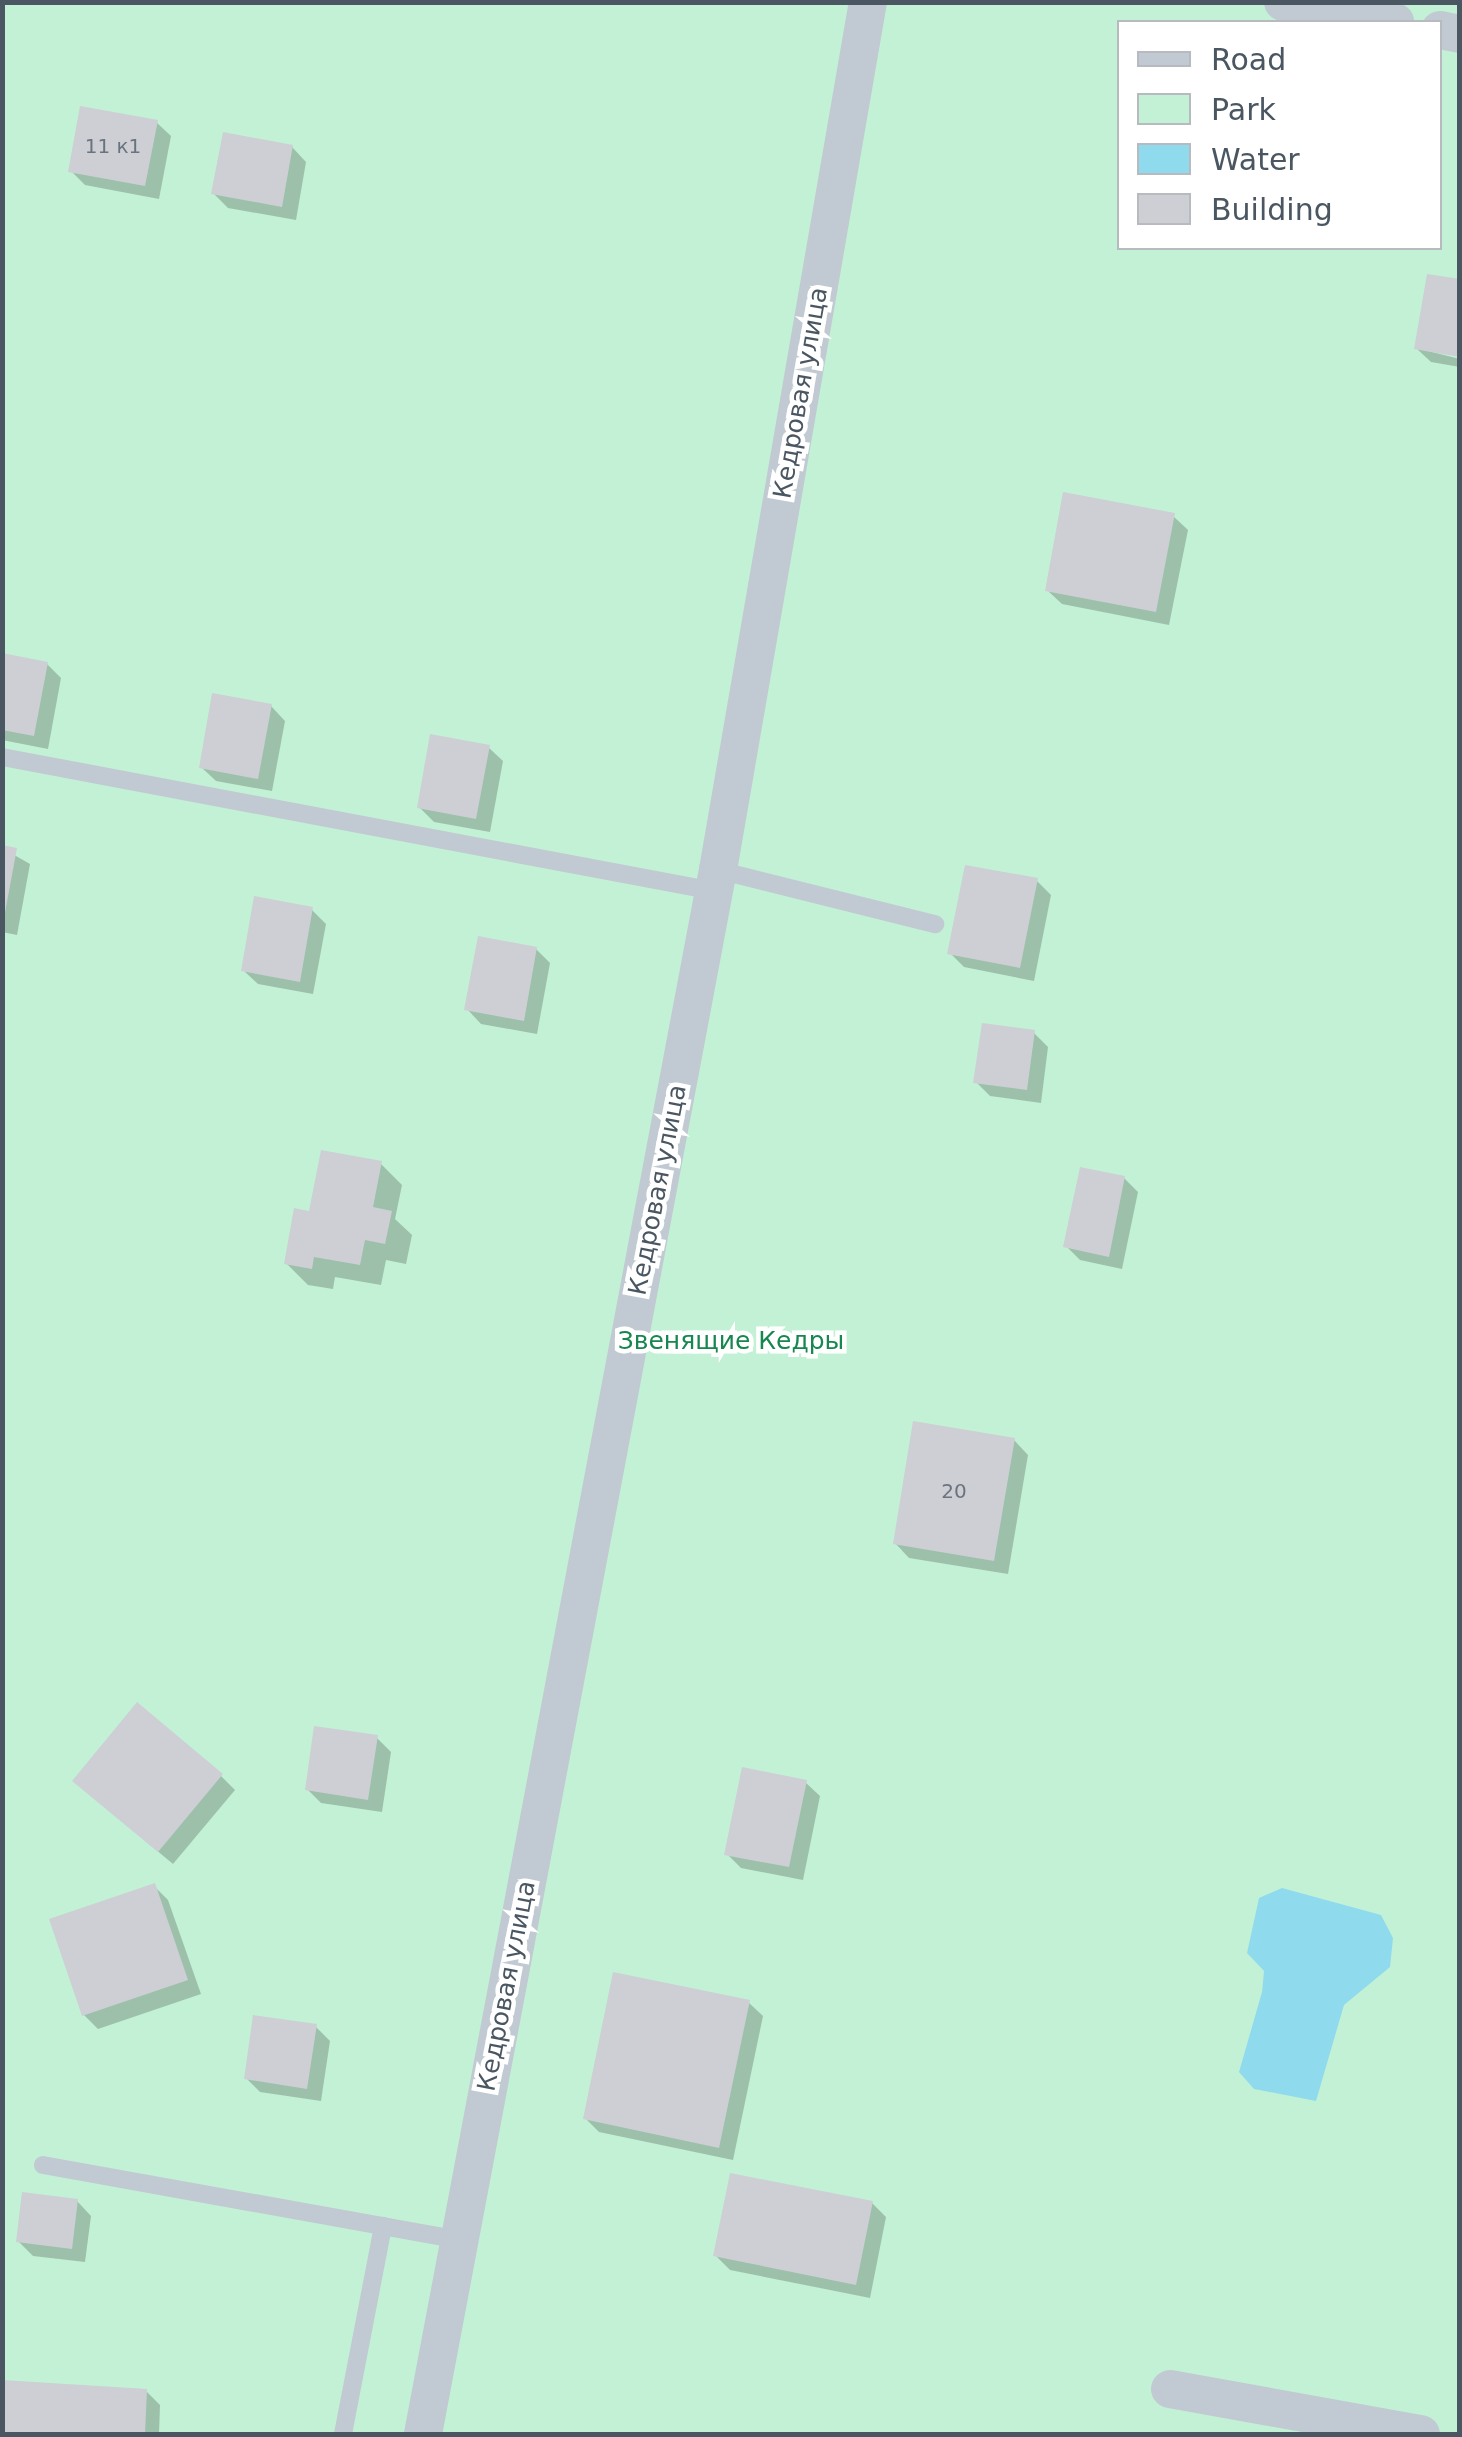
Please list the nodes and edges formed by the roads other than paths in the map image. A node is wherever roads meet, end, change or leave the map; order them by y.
1 (868, 2) edge
2 (1284, 2) edge
3 (1384, 20) edge
4 (2, 757) edge
5 (716, 880) junction
6 (935, 924) dead end
7 (42, 2165) dead end
8 (383, 2226) junction
9 (459, 2240) junction
10 (1170, 2389) dead end
11 (343, 2434) edge
12 (423, 2434) edge
13 (1421, 2434) edge

1 - 5 street, Кедровая улица
2 - 3 street
4 - 5 lane
5 - 6 lane
5 - 9 street, Кедровая улица
7 - 8 lane
8 - 9 lane
8 - 11 lane
9 - 12 street, Кедровая улица
10 - 13 street

